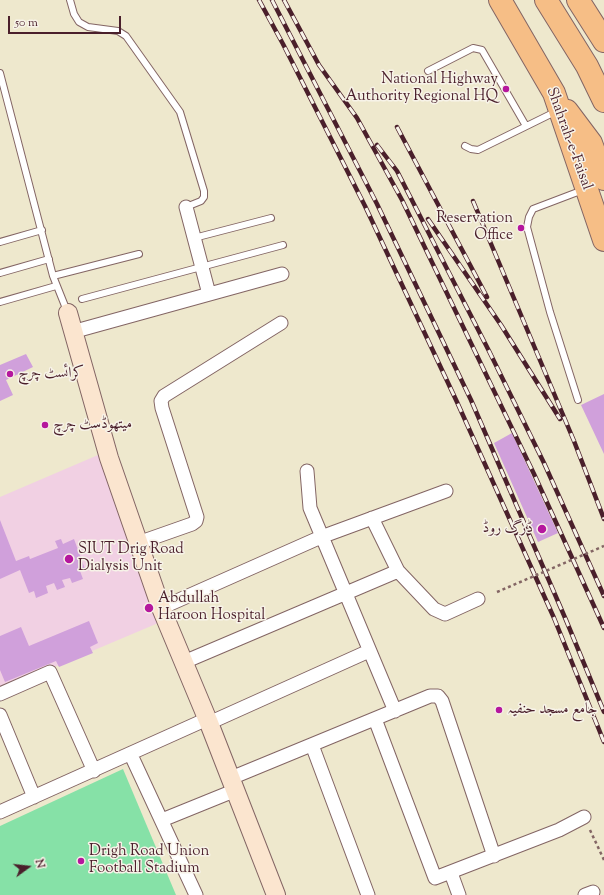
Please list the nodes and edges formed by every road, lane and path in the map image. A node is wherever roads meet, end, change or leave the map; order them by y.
1 (70, 0) edge
2 (500, 0) edge
3 (546, 0) edge
4 (578, 0) edge
5 (604, 41) edge
6 (428, 71) dead end
7 (0, 73) edge
8 (557, 101) junction
9 (604, 101) edge
10 (526, 126) junction
11 (465, 146) dead end
12 (595, 184) edge
13 (186, 207) joint
14 (272, 218) dead end
15 (42, 230) junction
16 (194, 238) junction
17 (604, 240) edge
18 (0, 242) edge
19 (283, 245) dead end
20 (139, 254) dead end
21 (49, 260) junction
22 (202, 267) junction
23 (0, 273) edge
24 (282, 274) dead end
25 (53, 276) junction
26 (56, 286) junction
27 (209, 294) junction
28 (82, 299) dead end
29 (0, 302) edge
30 (68, 313) joint
31 (281, 323) dead end
32 (72, 332) junction
33 (578, 400) dead end
34 (307, 471) dead end
35 (446, 490) dead end
36 (372, 518) junction
37 (321, 537) junction
38 (138, 542) junction
39 (604, 546) edge
40 (398, 571) junction
41 (497, 592) dead end
42 (345, 595) junction
43 (478, 599) dead end
44 (161, 608) junction
45 (369, 651) junction
46 (184, 662) junction
47 (0, 694) edge
48 (395, 711) junction
49 (0, 715) edge
50 (374, 719) junction
51 (208, 721) junction
52 (312, 745) junction
53 (131, 754) junction
54 (94, 771) junction
55 (233, 784) junction
56 (34, 797) junction
57 (0, 812) edge
58 (584, 817) joint
59 (162, 820) junction
60 (494, 856) junction
61 (604, 860) edge
62 (451, 873) junction
63 (196, 895) edge
64 (276, 895) edge
65 (368, 895) edge
66 (459, 895) edge

1 - 13 lane
2 - 8 highway, Shahrah-e-Faisal
3 - 9 highway
4 - 5 highway
6 - 10 lane
7 - 15 lane
8 - 10 lane
8 - 12 highway, Shahrah-e-Faisal
10 - 11 lane
12 - 17 highway, Shahrah-e-Faisal
12 - 33 lane
13 - 16 street
14 - 16 lane
15 - 18 lane
15 - 21 lane
16 - 22 street
19 - 22 lane
20 - 25 lane
21 - 23 lane
21 - 25 lane
22 - 27 street
22 - 28 lane
24 - 27 street
25 - 26 lane
26 - 29 lane
26 - 30 lane
27 - 32 street
30 - 32 street
31 - 38 street
32 - 38 street
34 - 37 street
35 - 36 street
36 - 37 street
36 - 40 street
37 - 42 street
37 - 44 street
38 - 44 street
39 - 41 path, bridge
40 - 42 street
40 - 43 street
42 - 45 street
42 - 46 street
44 - 46 street
45 - 48 street
45 - 51 street
46 - 51 street
47 - 54 street
48 - 50 street
48 - 60 street
49 - 56 street
50 - 52 street
50 - 62 street
51 - 53 street
51 - 55 street
52 - 55 street
52 - 65 street
53 - 54 street
53 - 59 street
54 - 56 street
55 - 59 street
55 - 64 street
56 - 57 street
58 - 60 street
58 - 61 path
59 - 63 street
60 - 62 street
62 - 66 street

